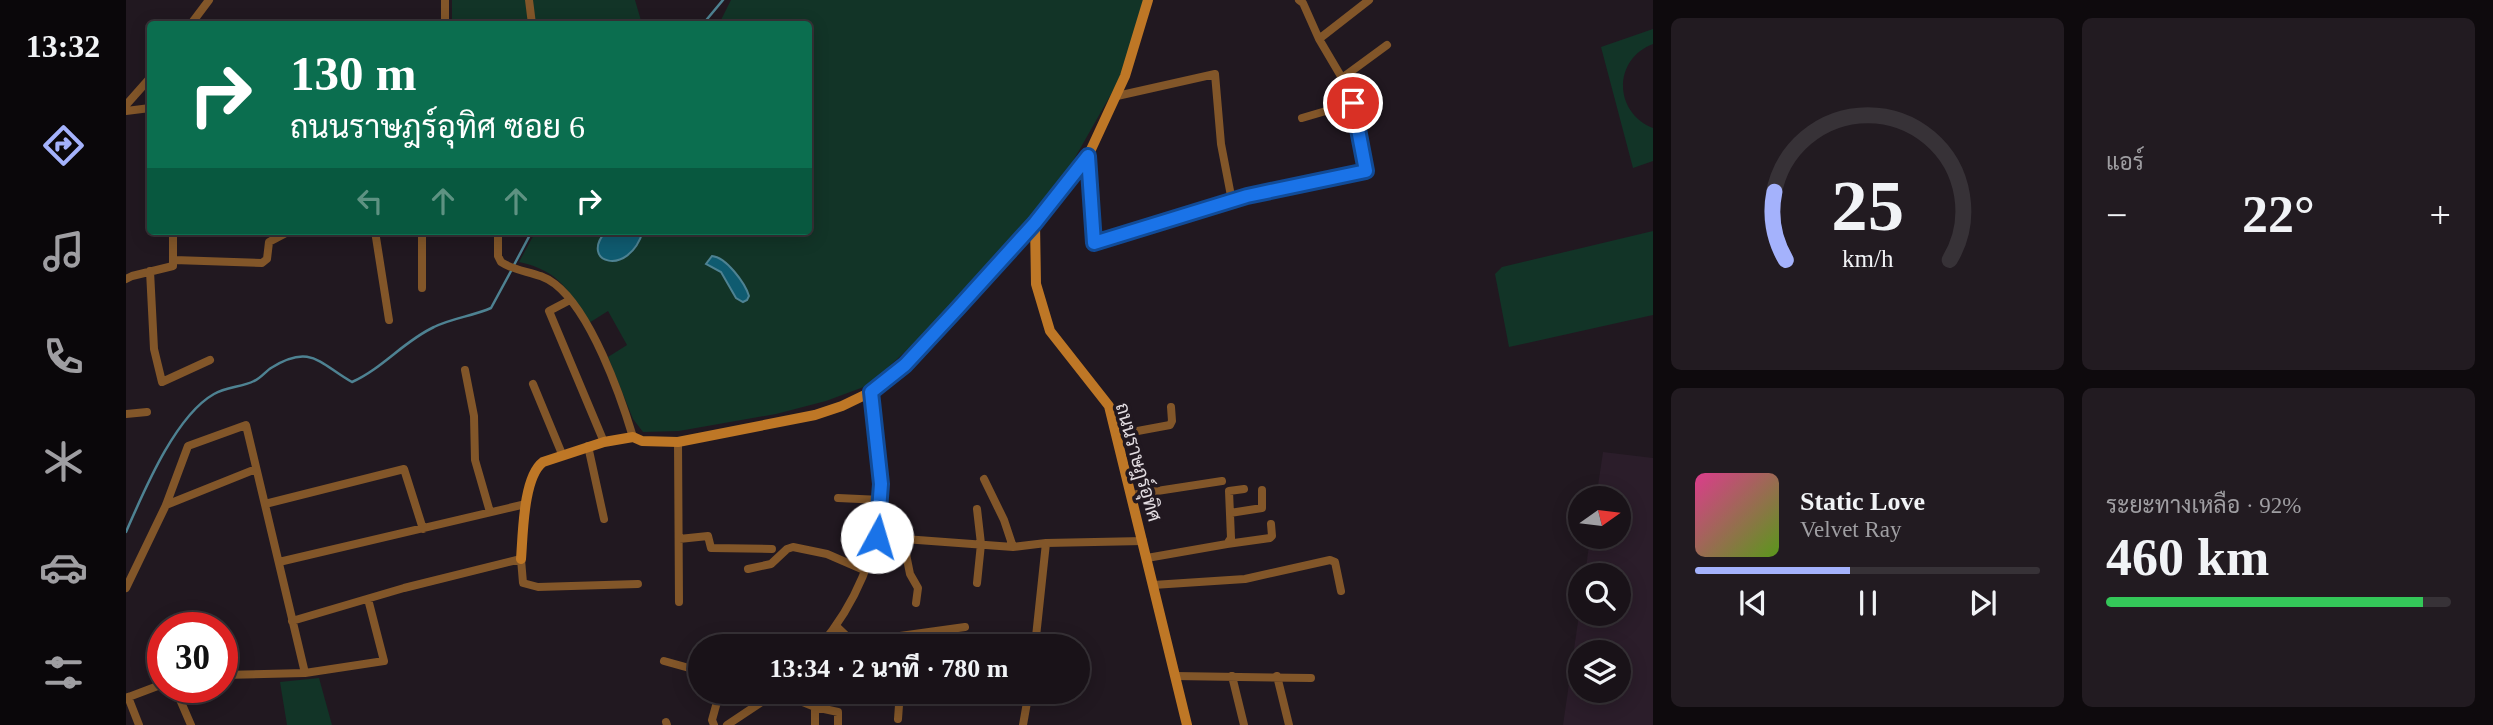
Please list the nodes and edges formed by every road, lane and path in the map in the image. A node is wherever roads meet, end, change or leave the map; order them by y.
1 (209, 0) edge
2 (445, 0) edge
3 (529, 0) edge
4 (1148, 0) edge
5 (1299, 0) edge
6 (1369, 0) edge
7 (193, 21) edge
8 (445, 21) edge
9 (532, 21) edge
10 (1319, 39) junction
11 (1387, 45) dead end
12 (1342, 78) junction
13 (147, 86) edge
14 (1117, 96) junction
15 (1353, 103) junction
16 (126, 105) edge
17 (147, 108) edge
18 (126, 111) edge
19 (1302, 117) dead end
20 (1088, 156) junction
21 (1232, 201) junction
22 (1035, 223) junction
23 (173, 235) edge
24 (282, 235) edge
25 (376, 235) edge
26 (422, 235) edge
27 (498, 235) edge
28 (173, 263) junction
29 (150, 271) junction
30 (126, 279) edge
31 (422, 288) dead end
32 (570, 300) junction
33 (389, 320) dead end
34 (210, 360) dead end
35 (465, 370) dead end
36 (533, 384) dead end
37 (871, 392) junction
38 (1171, 407) dead end
39 (148, 411) dead end
40 (126, 414) edge
41 (1116, 435) junction
42 (633, 437) junction
43 (604, 442) junction
44 (678, 442) junction
45 (588, 446) junction
46 (562, 454) junction
47 (256, 469) junction
48 (985, 479) dead end
49 (1222, 481) dead end
50 (1244, 489) dead end
51 (1262, 490) dead end
52 (1131, 495) junction
53 (838, 498) dead end
54 (881, 500) junction
55 (265, 504) junction
56 (526, 504) junction
57 (166, 505) junction
58 (977, 509) dead end
59 (490, 512) junction
60 (1230, 513) junction
61 (604, 519) dead end
62 (1270, 524) dead end
63 (423, 529) junction
64 (877, 537) junction
65 (679, 539) junction
66 (903, 539) junction
67 (1143, 541) junction
68 (1046, 543) junction
69 (981, 544) junction
70 (1227, 544) junction
71 (1013, 547) junction
72 (772, 549) dead end
73 (1147, 558) junction
74 (521, 559) junction
75 (279, 562) junction
76 (748, 569) dead end
77 (864, 570) junction
78 (976, 583) dead end
79 (638, 584) dead end
80 (1153, 585) junction
81 (126, 588) edge
82 (1341, 591) dead end
83 (368, 598) junction
84 (679, 602) dead end
85 (916, 603) dead end
86 (292, 621) junction
87 (836, 627) junction
88 (965, 627) dead end
89 (830, 634) edge
90 (844, 634) edge
91 (914, 634) edge
92 (1036, 634) edge
93 (664, 661) dead end
94 (688, 668) edge
95 (305, 673) junction
96 (238, 675) edge
97 (1175, 676) junction
98 (1232, 676) junction
99 (1277, 676) junction
100 (1311, 678) dead end
101 (147, 690) edge
102 (127, 697) edge
103 (181, 703) edge
104 (716, 704) edge
105 (758, 704) edge
106 (808, 704) edge
107 (899, 704) edge
108 (1027, 704) edge
109 (815, 707) junction
110 (898, 719) dead end
111 (139, 725) edge
112 (191, 725) edge
113 (714, 725) edge
114 (727, 725) edge
115 (815, 725) edge
116 (838, 725) edge
117 (1023, 725) edge
118 (1187, 725) edge
119 (1244, 725) edge
120 (1289, 725) edge

1 - 7 street
2 - 8 street
3 - 9 street
4 - 14 street
5 - 10 street
6 - 10 street
10 - 12 street
11 - 12 street
12 - 15 street
13 - 16 street
14 - 20 street
14 - 21 street
15 - 19 street
15 - 21 street
17 - 18 street
20 - 21 street
20 - 22 street
22 - 37 street
22 - 41 street, ถนนราษฎร์อุทิศ
23 - 28 street
24 - 28 street
25 - 33 street
26 - 31 street
27 - 32 street
28 - 29 street
29 - 30 street
29 - 34 street
32 - 42 street
32 - 43 street
35 - 59 street
36 - 46 street
37 - 44 street
37 - 54 street
38 - 41 street
39 - 40 street
41 - 52 street, ถนนราษฎร์อุทิศ
42 - 43 street
42 - 44 street
43 - 45 street
44 - 65 street
45 - 46 street
45 - 61 street
46 - 56 street
47 - 55 street
47 - 57 street
47 - 57 street
48 - 71 street
49 - 52 street
50 - 60 street
51 - 60 street
52 - 67 street, ถนนราษฎร์อุทิศ
53 - 54 street
54 - 64 street
55 - 63 street
55 - 75 street
56 - 59 street
56 - 74 street
57 - 81 street
58 - 69 street
59 - 63 street
60 - 70 street
62 - 70 street
63 - 75 street
64 - 66 street
64 - 77 street
65 - 72 street
65 - 84 street
66 - 69 street
66 - 85 street
67 - 68 street
67 - 73 street, ถนนราษฎร์อุทิศ
68 - 71 street
68 - 92 street
69 - 71 street
69 - 78 street
70 - 73 street
73 - 80 street, ถนนราษฎร์อุทิศ
74 - 79 street
74 - 83 street
75 - 86 street
76 - 77 street
77 - 87 street
80 - 82 street
80 - 97 street, ถนนราษฎร์อุทิศ
83 - 86 street
83 - 95 street
86 - 95 street
87 - 89 street
87 - 90 street
88 - 91 street
93 - 94 street
95 - 96 street
97 - 98 street
97 - 118 street, ถนนราษฎร์อุทิศ
98 - 99 street
98 - 119 street
99 - 100 street
99 - 120 street
101 - 102 street
102 - 111 street
103 - 112 street
104 - 113 street
105 - 114 street
106 - 109 street
107 - 110 street
108 - 117 street
109 - 115 street
109 - 116 street

